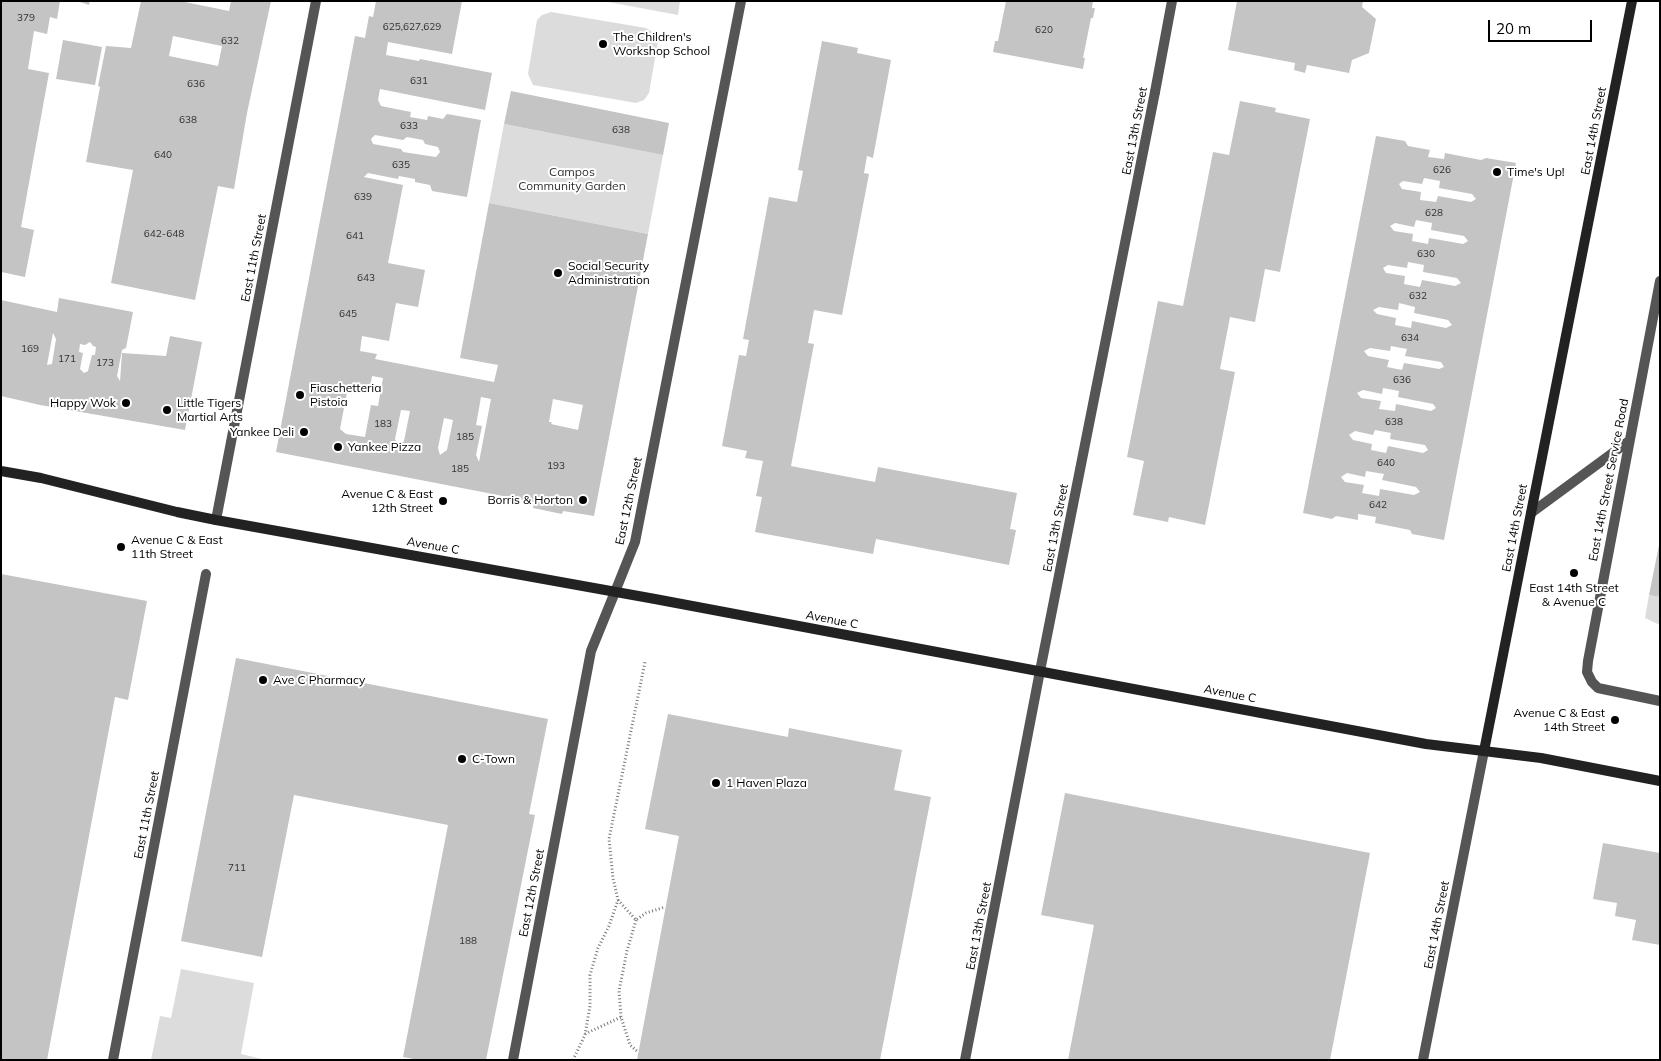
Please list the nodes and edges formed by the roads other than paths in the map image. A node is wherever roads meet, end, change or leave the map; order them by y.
1 (316, 1) edge
2 (740, 1) edge
3 (1172, 1) edge
4 (1632, 1) edge
5 (1660, 281) edge
6 (1629, 441) junction
7 (1, 471) edge
8 (1531, 514) junction
9 (216, 520) junction
10 (206, 574) dead end
11 (615, 592) junction
12 (1040, 672) junction
13 (1660, 701) edge
14 (1484, 751) junction
15 (1660, 781) edge
16 (113, 1060) edge
17 (513, 1060) edge
18 (965, 1060) edge
19 (1423, 1060) edge

1 - 9 street, East 11th Street
2 - 11 street, East 12th Street
3 - 12 street, East 13th Street
4 - 8 main road, East 14th Street
5 - 6 street, East 14th Street Service Road
6 - 8 street
6 - 13 street, East 14th Street Service Road
7 - 9 main road, Avenue C
8 - 14 main road, East 14th Street
9 - 11 main road, Avenue C
10 - 16 street, East 11th Street
11 - 12 main road, Avenue C
11 - 17 street, East 12th Street
12 - 14 main road, Avenue C
12 - 18 street, East 13th Street
14 - 15 main road, Avenue C
14 - 19 street, East 14th Street

